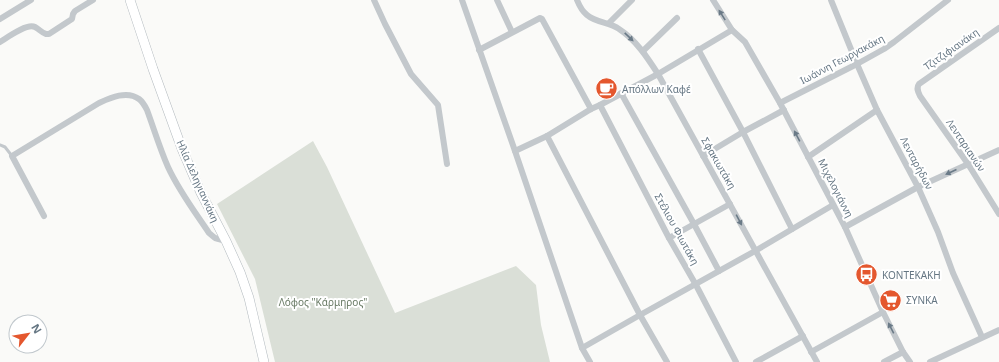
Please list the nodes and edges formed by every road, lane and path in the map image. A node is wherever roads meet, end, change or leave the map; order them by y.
1 (31, 0) edge
2 (93, 0) edge
3 (130, 0) edge
4 (374, 0) edge
5 (462, 0) edge
6 (497, 0) edge
7 (576, 0) edge
8 (632, 0) edge
9 (713, 0) edge
10 (831, 0) edge
11 (936, 0) edge
12 (948, 0) edge
13 (939, 6) junction
14 (676, 18) dead end
15 (0, 19) edge
16 (609, 23) junction
17 (999, 28) edge
18 (732, 30) junction
19 (512, 32) junction
20 (0, 42) edge
21 (479, 50) junction
22 (698, 50) junction
23 (643, 51) junction
24 (857, 64) junction
25 (658, 74) junction
26 (917, 88) joint
27 (621, 93) junction
28 (780, 103) junction
29 (600, 105) junction
30 (591, 109) junction
31 (784, 110) junction
32 (877, 110) junction
33 (743, 132) junction
34 (547, 136) junction
35 (0, 145) edge
36 (999, 150) edge
37 (515, 152) junction
38 (12, 156) junction
39 (703, 156) junction
40 (808, 157) junction
41 (447, 164) dead end
42 (968, 164) junction
43 (918, 187) junction
44 (730, 204) junction
45 (833, 205) junction
46 (999, 214) edge
47 (44, 216) dead end
48 (694, 224) junction
49 (844, 227) junction
50 (792, 229) junction
51 (670, 238) junction
52 (226, 241) junction
53 (755, 251) junction
54 (719, 271) junction
55 (696, 285) junction
56 (883, 312) junction
57 (640, 315) junction
58 (999, 330) edge
59 (803, 336) junction
60 (982, 337) junction
61 (582, 348) junction
62 (811, 352) junction
63 (903, 352) junction
64 (264, 362) edge
65 (590, 362) edge
66 (667, 362) edge
67 (736, 362) edge
68 (756, 362) edge
69 (817, 362) edge
70 (884, 362) edge
71 (910, 362) edge
72 (930, 362) edge

1 - 15 street
2 - 20 street
3 - 52 street, Ηλία Δεληγιαννάκη
4 - 41 street
5 - 21 street
6 - 19 street
7 - 16 street, Σφακιωτάκη
8 - 16 street
18 -> 9 street, Μιχελογιάννη
10 - 24 street, Λενταρήδων
11 - 13 street
12 - 13 street, Ιωάννη Γεωργακάκη
13 - 24 street, Ιωάννη Γεωργακάκη
14 - 23 street
16 -> 23 street, Σφακιωτάκη
17 - 26 street, Τζιτζιφιανάκη
18 - 22 street
18 - 28 street, Μιχελογιάννη
19 - 21 street
19 - 30 street
21 - 37 street
22 - 25 street
22 - 33 street
23 - 25 street, Σφακιωτάκη
24 - 28 street, Ιωάννη Γεωργακάκη
24 - 32 street, Λενταρήδων
25 - 27 street
25 - 39 street, Σφακιωτάκη
26 - 42 street, Λενταριανών
27 - 29 street
27 - 48 street
28 - 31 street, Μιχελογιάννη
29 - 30 street
29 - 51 street, Στέλιου Φιωτάκη
30 - 34 street
31 - 33 street
40 -> 31 street, Μιχελογιάννη
32 - 40 street
32 - 43 street, Λενταρήδων
33 - 39 street
33 - 50 street
34 - 37 street
34 - 57 street
35 - 38 lane
36 - 42 street
37 - 61 street
38 - 47 street
38 - 52 street
39 - 44 street, Σφακιωτάκη
40 - 45 street, Μιχελογιάννη
42 -> 43 street
42 - 46 street, Λενταριανών
43 - 49 street
43 - 60 street, Λενταρήδων
44 - 48 street
44 -> 53 street, Σφακιωτάκη
45 - 49 street, Μιχελογιάννη
45 - 50 street
48 - 51 street
48 - 54 street
49 - 56 street, Μιχελογιάννη
50 - 53 street
51 - 55 street, Στέλιου Φιωτάκη
52 - 64 street, Ηλία Δεληγιαννάκη
53 - 54 street
53 - 59 street, Σφακιωτάκη
54 - 55 street
55 - 57 street
55 - 67 street, Στέλιου Φιωτάκη
56 - 62 street
63 -> 56 street, Μιχελογιάννη
57 - 61 street
57 - 66 street
58 - 60 street
59 - 62 street, Σφακιωτάκη
59 - 68 street
60 - 72 street
61 - 65 street
62 - 69 street, Σφακιωτάκη
63 - 70 street
63 - 71 street, Μιχελογιάννη

